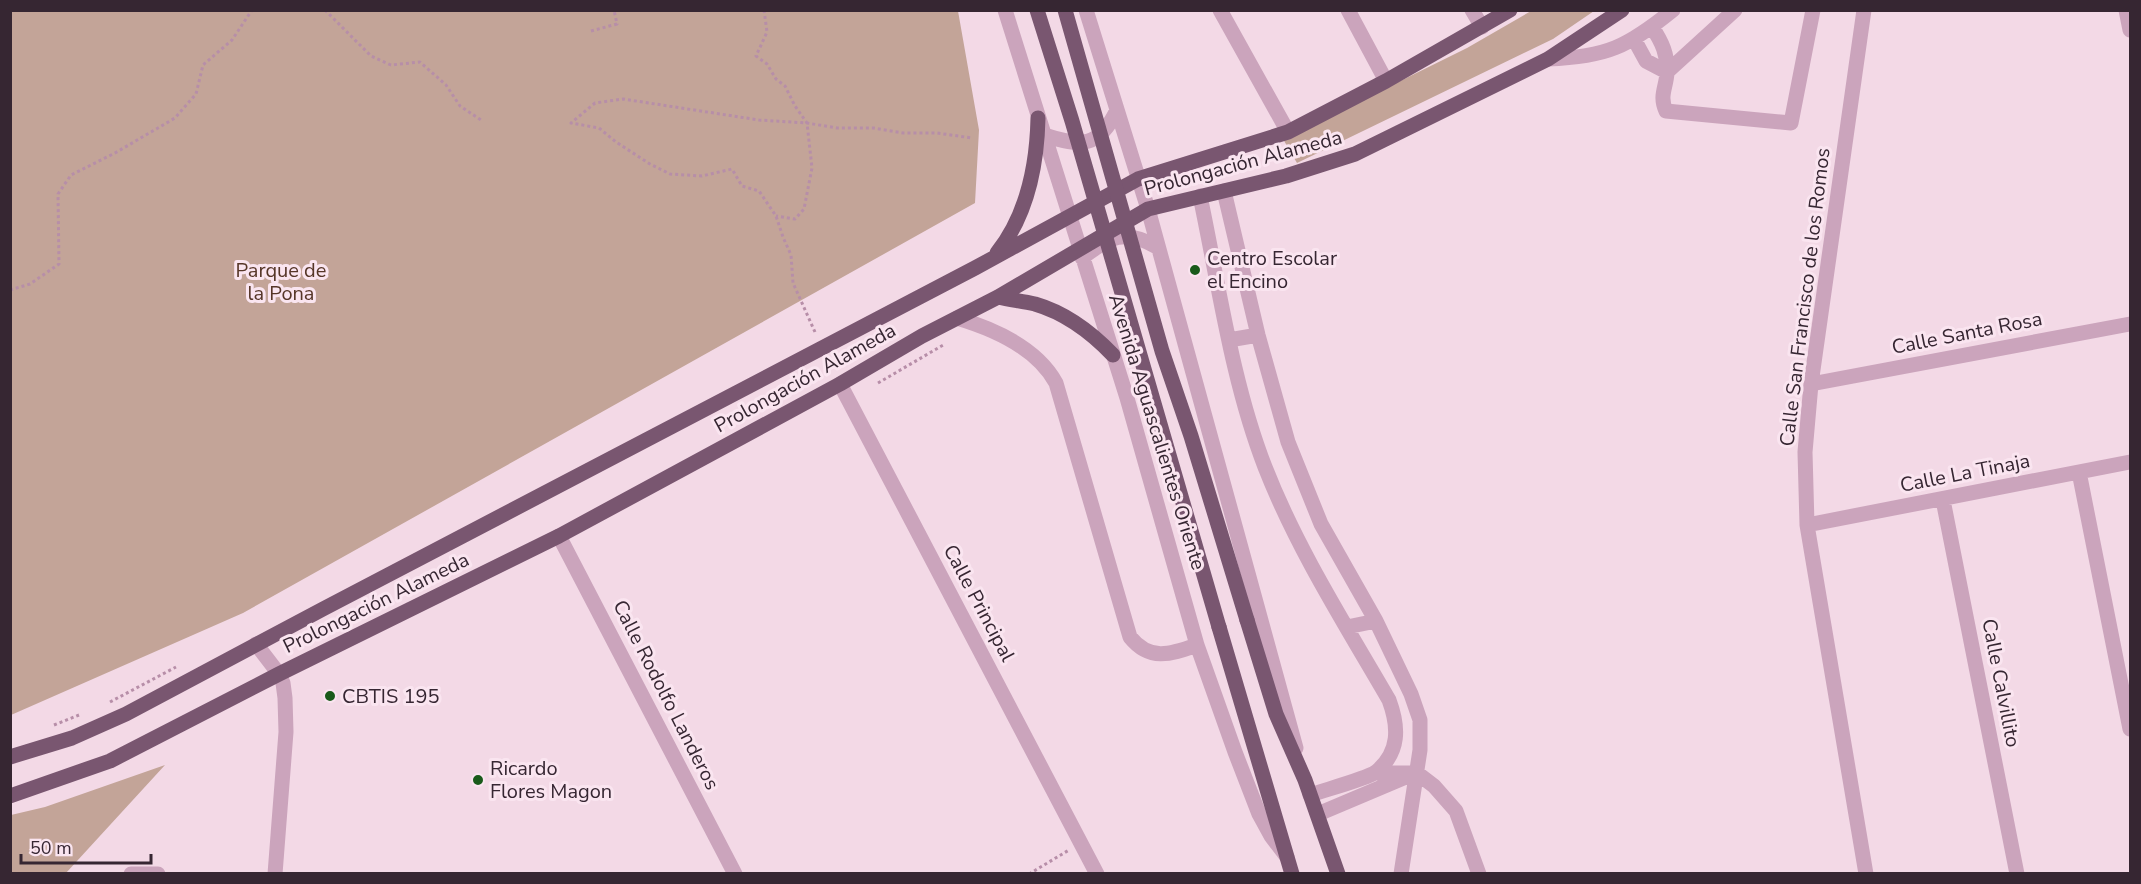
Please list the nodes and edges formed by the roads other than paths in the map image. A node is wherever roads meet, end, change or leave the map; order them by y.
1 (1005, 10) edge
2 (1037, 10) edge
3 (1065, 10) edge
4 (1086, 10) edge
5 (1220, 10) edge
6 (1348, 10) edge
7 (1472, 10) edge
8 (1510, 10) edge
9 (1622, 10) edge
10 (1673, 10) edge
11 (1735, 10) edge
12 (1813, 10) edge
13 (1864, 10) edge
14 (2127, 10) edge
15 (1482, 27) junction
16 (1652, 27) junction
17 (2130, 30) edge
18 (1634, 39) junction
19 (1548, 59) junction
20 (1667, 72) junction
21 (1386, 81) junction
22 (1117, 110) junction
23 (1038, 118) junction
24 (1288, 132) junction
25 (1044, 135) junction
26 (1138, 179) junction
27 (1224, 191) junction
28 (1200, 196) junction
29 (1148, 209) junction
30 (1069, 216) junction
31 (1157, 247) junction
32 (1081, 254) junction
33 (995, 257) junction
34 (998, 297) junction
35 (957, 318) junction
36 (2130, 324) edge
37 (1258, 335) junction
38 (1229, 340) junction
39 (1113, 355) junction
40 (840, 384) junction
41 (1811, 384) junction
42 (2130, 462) edge
43 (2079, 472) junction
44 (1943, 500) junction
45 (1807, 525) junction
46 (559, 536) junction
47 (1376, 621) junction
48 (1347, 627) junction
49 (256, 644) junction
50 (1197, 645) junction
51 (279, 674) junction
52 (1397, 729) junction
53 (2130, 729) edge
54 (1421, 733) junction
55 (10, 757) edge
56 (1375, 773) junction
57 (1417, 773) junction
58 (1305, 780) junction
59 (1310, 795) junction
60 (10, 796) edge
61 (1318, 814) junction
62 (1287, 857) junction
63 (131, 873) edge
64 (158, 873) edge
65 (275, 873) edge
66 (735, 873) edge
67 (1097, 873) edge
68 (1292, 873) edge
69 (1338, 873) edge
70 (1401, 873) edge
71 (1479, 873) edge
72 (1866, 873) edge
73 (2017, 873) edge

1 - 23 street, Avenida Aguascalientes Oriente
2 - 62 main road, Avenida Aguascalientes Oriente, bridge
3 - 58 main road, Avenida Aguascalientes Oriente, bridge
4 - 22 street, Avenida Aguascalientes Oriente
5 - 24 street
6 - 21 street
7 - 15 street
8 - 15 main road, Prolongación Alameda
9 - 19 main road, Prolongación Alameda
10 - 16 street
11 - 20 street
12 - 20 street
13 - 41 street, Calle San Francisco de los Romos
14 - 17 street
15 - 21 main road, Prolongación Alameda
16 - 18 street
16 - 20 street
18 - 19 street
18 - 20 street
19 - 27 main road, Prolongación Alameda
21 - 24 main road, Prolongación Alameda
22 - 25 street
22 - 26 street, Avenida Aguascalientes Oriente
23 - 25 street, Avenida Aguascalientes Oriente
23 - 33 main road
24 - 26 main road, Prolongación Alameda
25 - 30 street, Avenida Aguascalientes Oriente
26 - 29 street, Avenida Aguascalientes Oriente
26 - 30 main road, Prolongación Alameda
27 - 28 main road, Prolongación Alameda
27 - 37 street
28 - 29 main road, Prolongación Alameda
28 - 38 street
29 - 31 street, Avenida Aguascalientes Oriente
29 - 32 main road, Prolongación Alameda
30 - 32 street, Avenida Aguascalientes Oriente
30 - 33 main road, Prolongación Alameda
31 - 32 street
31 - 58 street, Avenida Aguascalientes Oriente
32 - 34 main road, Prolongación Alameda
32 - 39 street, Avenida Aguascalientes Oriente
33 - 49 main road, Prolongación Alameda
34 - 35 main road, Prolongación Alameda
34 - 39 main road
35 - 40 main road, Prolongación Alameda
35 - 50 street
36 - 41 street, Calle Santa Rosa
37 - 38 street
37 - 47 street
38 - 48 street
39 - 50 street, Avenida Aguascalientes Oriente
40 - 46 main road, Prolongación Alameda
40 - 67 street, Calle Principal
41 - 45 street, Calle San Francisco de los Romos
42 - 43 street, Calle La Tinaja
43 - 44 street, Calle La Tinaja
43 - 53 street
44 - 45 street, Calle La Tinaja
44 - 73 street, Calle Calvillito
45 - 72 street, Calle San Francisco de los Romos
46 - 51 main road, Prolongación Alameda
46 - 66 street, Calle Rodolfo Landeros
47 - 48 street
47 - 54 street
48 - 52 street
49 - 51 street
49 - 55 main road, Prolongación Alameda
50 - 62 street, Avenida Aguascalientes Oriente
51 - 60 main road, Prolongación Alameda
51 - 65 street
52 - 54 street
52 - 56 street
54 - 57 street
56 - 57 street
56 - 59 street
57 - 61 street
57 - 70 street
57 - 71 street
58 - 59 main road, Avenida Aguascalientes Oriente
59 - 61 main road, Avenida Aguascalientes Oriente
61 - 69 main road, Avenida Aguascalientes Oriente
62 - 68 main road, Avenida Aguascalientes Oriente
63 - 64 street

